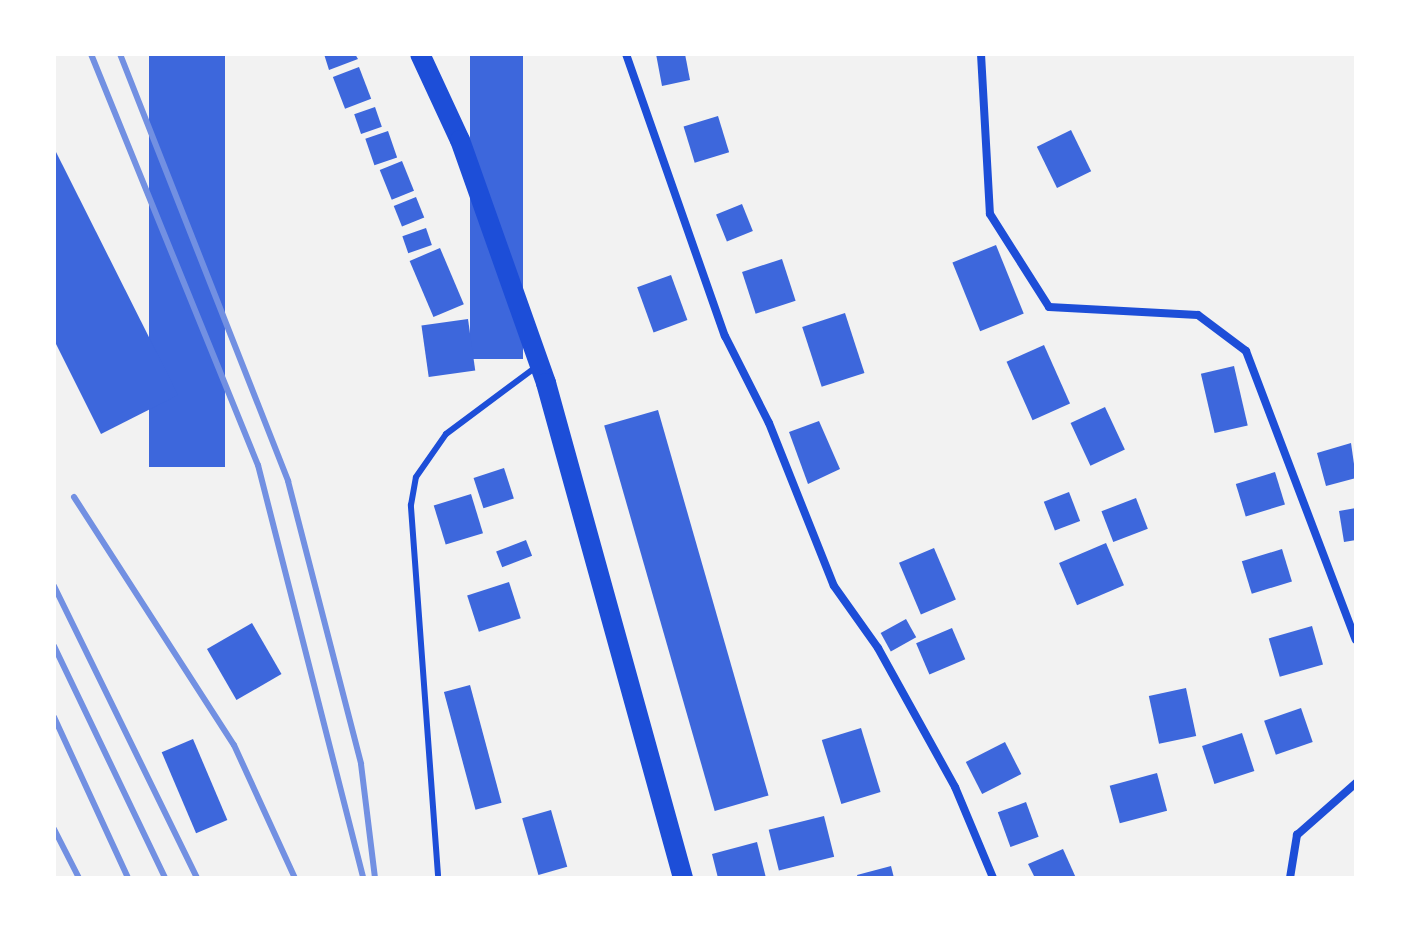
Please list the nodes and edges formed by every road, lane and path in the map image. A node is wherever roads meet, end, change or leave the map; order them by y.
1 (420, 54) edge
2 (626, 54) edge
3 (981, 54) edge
4 (539, 364) junction
5 (1356, 640) edge
6 (1356, 783) edge
7 (438, 875) dead end
8 (683, 878) edge
9 (993, 878) edge
10 (1290, 878) edge

1 - 4 main road
2 - 9 street
3 - 5 street
4 - 7 lane
4 - 8 main road
6 - 10 street

